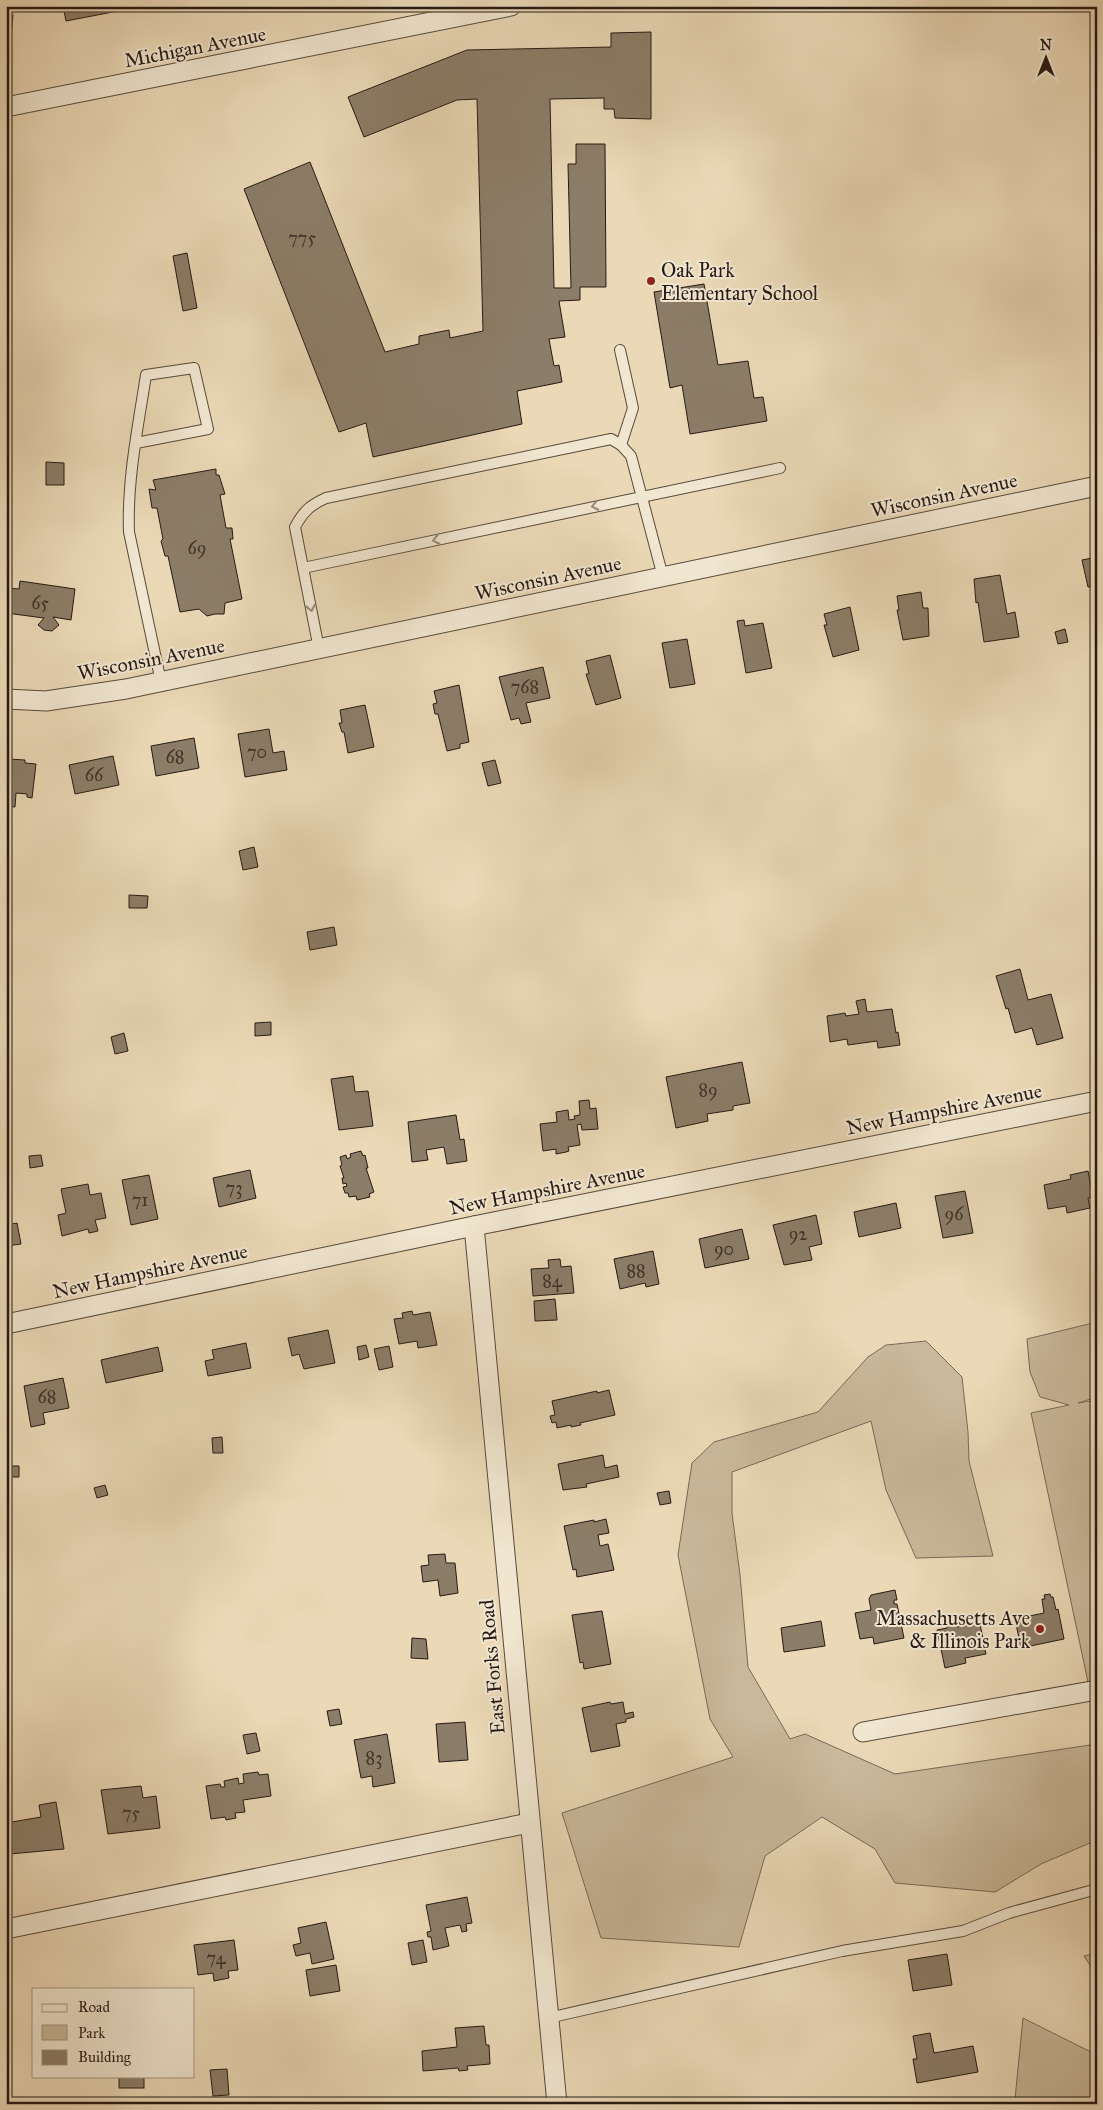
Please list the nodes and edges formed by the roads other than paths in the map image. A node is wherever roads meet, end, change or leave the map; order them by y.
1 (511, 6) edge
2 (6, 107) edge
3 (620, 350) dead end
4 (136, 443) junction
5 (621, 445) junction
6 (780, 468) dead end
7 (1097, 486) edge
8 (642, 496) junction
9 (303, 568) junction
10 (663, 577) junction
11 (319, 649) junction
12 (160, 682) junction
13 (6, 698) edge
14 (1097, 1101) edge
15 (474, 1226) junction
16 (6, 1324) edge
17 (1097, 1690) edge
18 (863, 1732) dead end
19 (529, 1823) junction
20 (1097, 1889) edge
21 (6, 1929) edge
22 (548, 2018) junction
23 (557, 2104) edge

1 - 2 street, Michigan Avenue
3 - 5 lane
4 - 4 lane
4 - 12 lane
5 - 8 lane
5 - 9 lane
6 - 8 lane
7 - 10 street, Wisconsin Avenue
8 -> 9 lane
8 - 10 lane
9 -> 11 lane
10 - 11 street, Wisconsin Avenue
11 - 12 street, Wisconsin Avenue
12 - 13 street, Wisconsin Avenue
14 - 15 street, New Hampshire Avenue
15 - 16 street, New Hampshire Avenue
15 - 19 street, East Forks Road
17 - 18 street
19 - 21 street
19 - 22 street, East Forks Road
20 - 22 lane
22 - 23 street, East Forks Road

